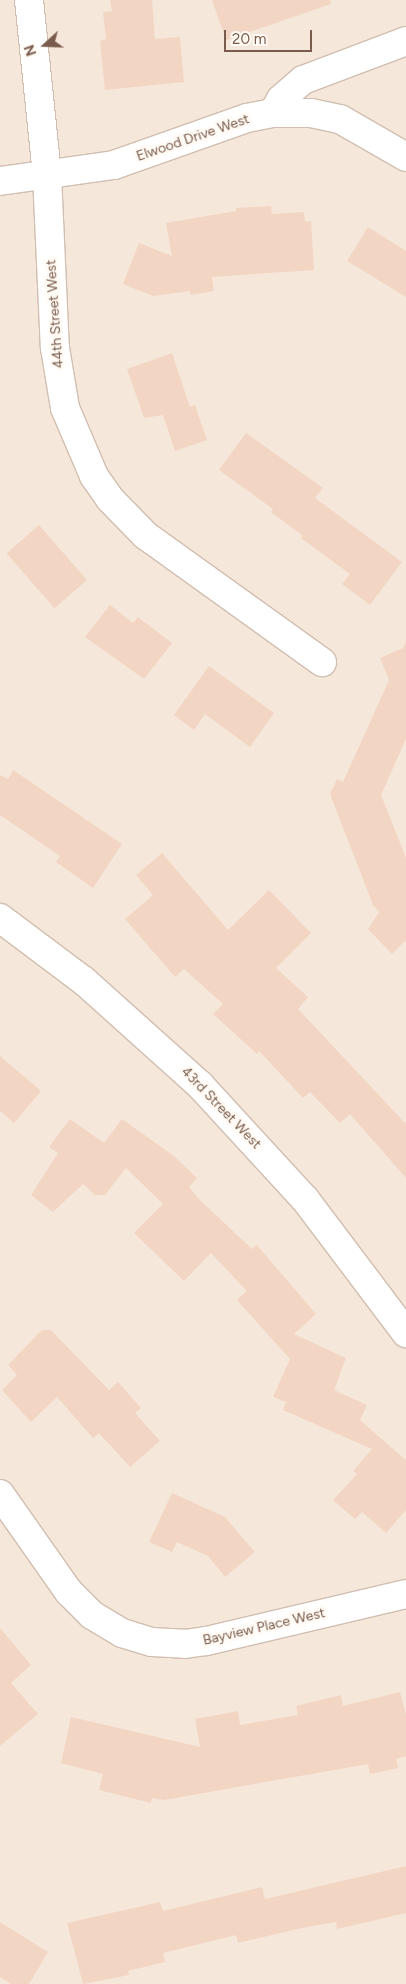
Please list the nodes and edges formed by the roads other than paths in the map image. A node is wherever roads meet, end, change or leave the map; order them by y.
1 (29, 0) edge
2 (406, 41) edge
3 (273, 114) junction
4 (406, 157) edge
5 (46, 175) junction
6 (0, 181) edge
7 (322, 662) dead end
8 (0, 918) edge
9 (406, 1333) edge
10 (0, 1494) edge
11 (406, 1594) edge

1 - 5 street, 44th Street West
2 - 3 street
3 - 4 street, Elwood Drive West
3 - 5 street, Elwood Drive West
5 - 6 street, Elwood Drive West
5 - 7 street, 44th Street West
8 - 9 street, 43rd Street West
10 - 11 street, Bayview Place West

